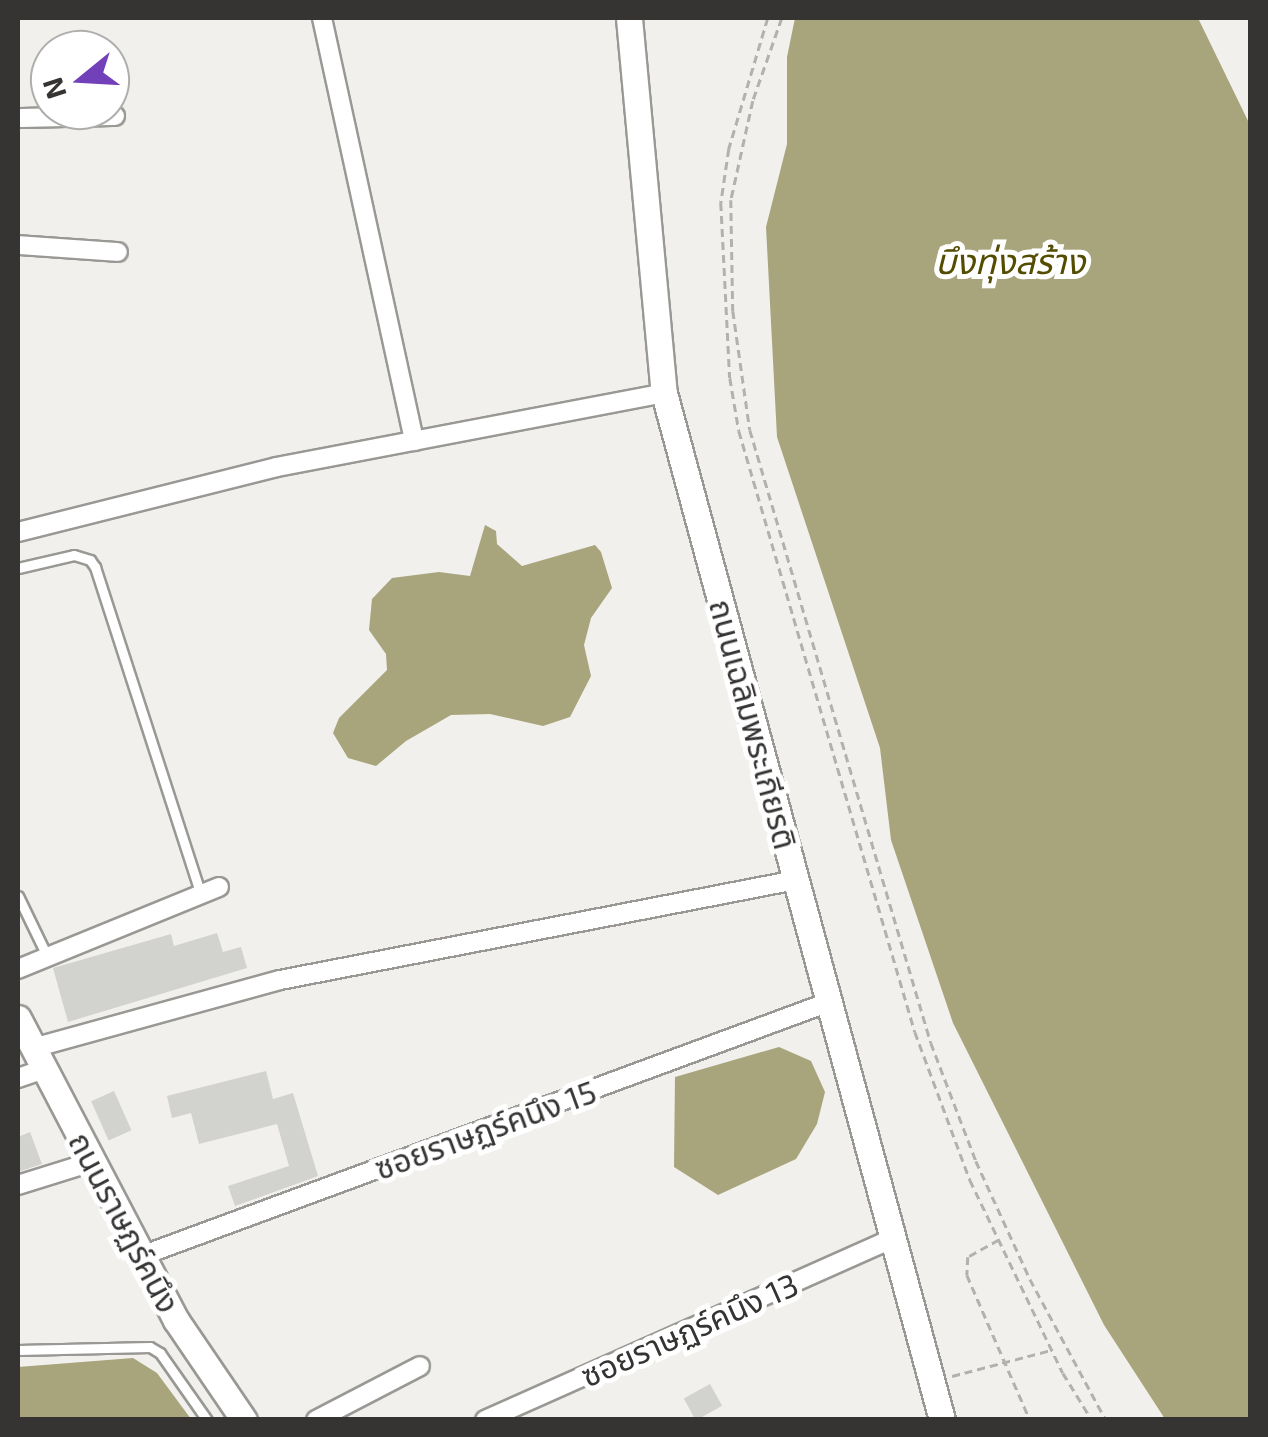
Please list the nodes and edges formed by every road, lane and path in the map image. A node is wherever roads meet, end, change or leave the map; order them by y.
1 (322, 18) edge
2 (629, 18) edge
3 (768, 18) edge
4 (782, 18) edge
5 (18, 245) edge
6 (118, 252) dead end
7 (664, 392) junction
8 (414, 441) junction
9 (18, 532) edge
10 (18, 568) edge
11 (796, 880) junction
12 (218, 888) dead end
13 (18, 896) edge
14 (200, 896) junction
15 (48, 958) junction
16 (18, 969) edge
17 (829, 1002) junction
18 (18, 1018) edge
19 (38, 1058) junction
20 (18, 1078) edge
21 (92, 1162) junction
22 (18, 1185) edge
23 (893, 1238) junction
24 (999, 1240) junction
25 (141, 1256) junction
26 (18, 1350) edge
27 (1052, 1350) junction
28 (1006, 1362) junction
29 (420, 1366) dead end
30 (932, 1382) junction
31 (207, 1420) edge
32 (244, 1420) edge
33 (316, 1420) edge
34 (484, 1420) edge
35 (942, 1420) edge
36 (1030, 1420) edge
37 (1092, 1420) edge
38 (1106, 1420) edge

1 - 8 street
2 - 7 street, ถนนเฉลิมพระเกียรติ
3 - 24 path
4 - 38 path
5 - 6 street
7 - 8 street
7 - 11 street, ถนนเฉลิมพระเกียรติ
8 - 9 street
10 - 14 lane
11 - 17 street, ถนนเฉลิมพระเกียรติ
11 - 19 street
12 - 14 street
13 - 15 lane
14 - 15 street
15 - 16 street
17 - 23 street, ถนนเฉลิมพระเกียรติ
17 - 25 street, ซอยราษฏร์คนึง 15
18 - 19 street, ถนนราษฏร์คนึง
19 - 20 street
19 - 21 street, ถนนราษฏร์คนึง
21 - 22 street
21 - 25 street, ถนนราษฏร์คนึง
23 - 30 street, ถนนเฉลิมพระเกียรติ
23 - 34 street, ซอยราษฏร์คนึง 13
24 - 27 path
24 - 28 path
25 - 32 street, ถนนราษฏร์คนึง
26 - 31 lane
27 - 28 path
27 - 37 path
28 - 30 path
28 - 36 path
29 - 33 street
30 - 35 street, ถนนเฉลิมพระเกียรติ

